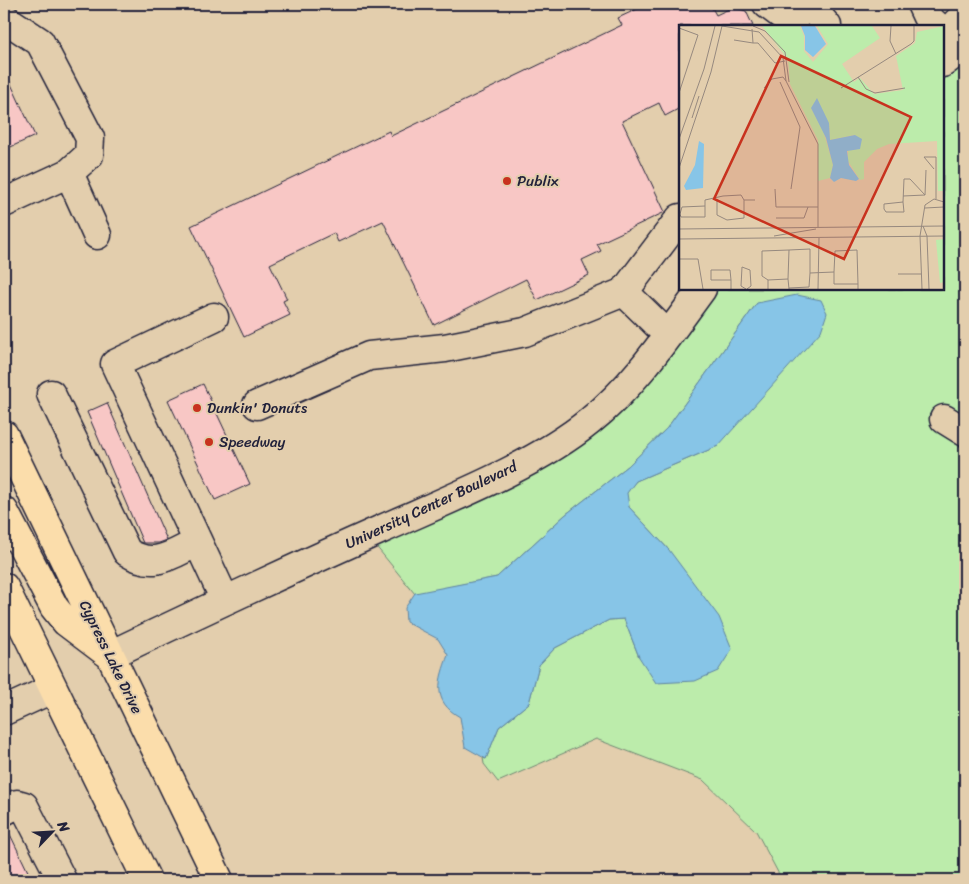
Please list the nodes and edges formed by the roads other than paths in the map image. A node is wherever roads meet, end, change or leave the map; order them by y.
1 (767, 4) edge
2 (800, 4) edge
3 (921, 4) edge
4 (965, 14) edge
5 (4, 18) edge
6 (792, 25) edge
7 (826, 25) edge
8 (934, 25) edge
9 (948, 41) edge
10 (69, 173) junction
11 (4, 203) edge
12 (679, 219) edge
13 (97, 235) dead end
14 (701, 290) edge
15 (624, 292) junction
16 (214, 317) dead end
17 (668, 335) junction
18 (51, 394) dead end
19 (257, 405) dead end
20 (4, 435) edge
21 (4, 511) edge
22 (198, 542) junction
23 (4, 587) edge
24 (225, 600) junction
25 (110, 655) junction
26 (52, 689) junction
27 (4, 711) edge
28 (4, 810) edge
29 (62, 880) edge
30 (147, 880) edge
31 (219, 880) edge

1 - 6 street
2 - 7 street
3 - 8 street
4 - 9 street
5 - 10 street
10 - 11 street
10 - 13 street
12 - 15 street
14 - 17 street, University Center Boulevard
15 - 17 street
15 - 19 street
16 - 22 street
17 - 24 street, University Center Boulevard
18 - 22 street
20 - 25 main road, Cypress Lake Drive
21 - 25 main road
22 - 24 street
23 - 26 main road
24 - 25 street, University Center Boulevard
25 - 31 main road, Cypress Lake Drive
26 - 27 street
26 - 30 main road
28 - 29 street

